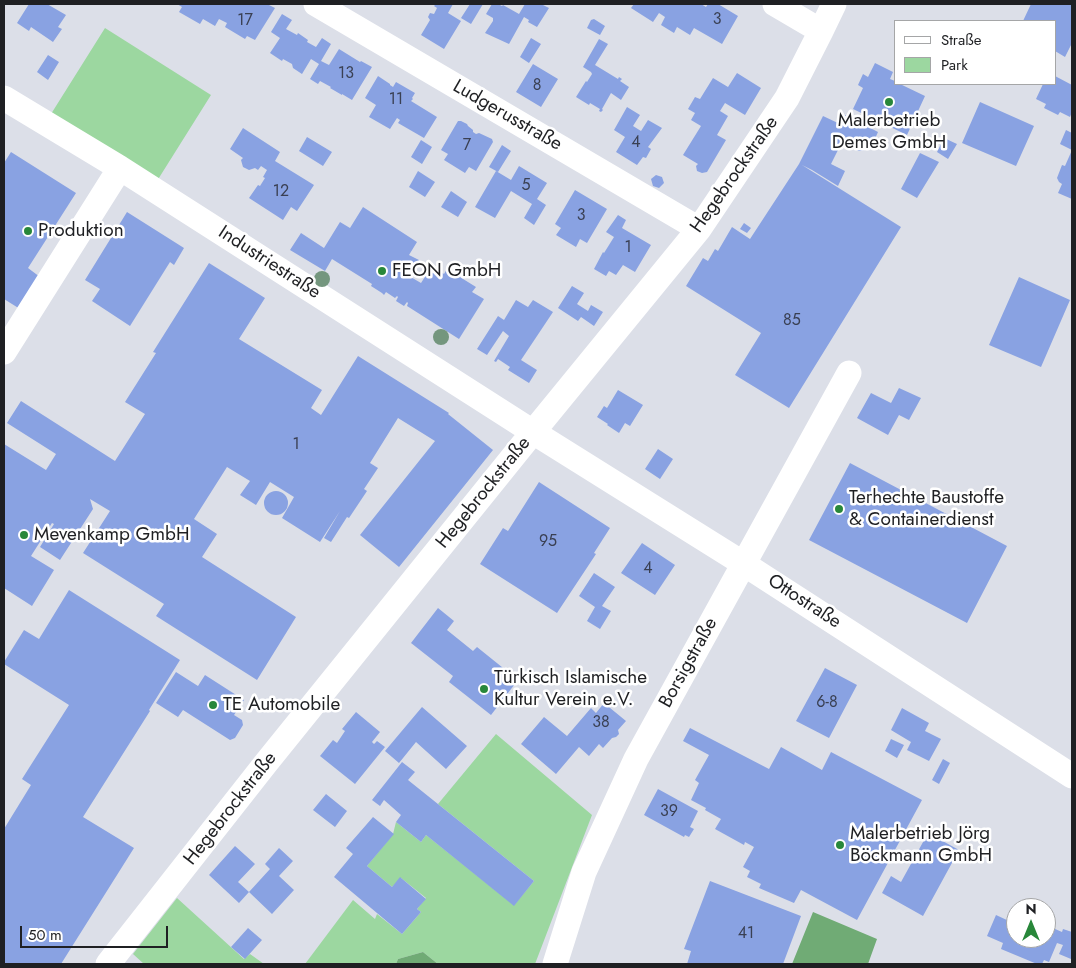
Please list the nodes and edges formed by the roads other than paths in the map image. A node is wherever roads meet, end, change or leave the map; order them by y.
1 (316, 4) edge
2 (775, 4) edge
3 (834, 4) edge
4 (821, 31) junction
5 (4, 98) edge
6 (120, 168) junction
7 (698, 229) junction
8 (4, 352) edge
9 (849, 372) dead end
10 (533, 432) junction
11 (744, 564) junction
12 (1072, 776) edge
13 (108, 964) edge
14 (555, 964) edge

1 - 7 street, Ludgerusstraße
2 - 4 street
3 - 4 street, Hegebrockstraße
4 - 7 street, Hegebrockstraße
5 - 6 street, Industriestraße
6 - 8 street
6 - 10 street, Industriestraße
7 - 10 street, Hegebrockstraße
9 - 11 street, Borsigstraße
10 - 11 street, Ottostraße
10 - 13 street, Hegebrockstraße
11 - 12 street, Ottostraße
11 - 14 street, Borsigstraße

